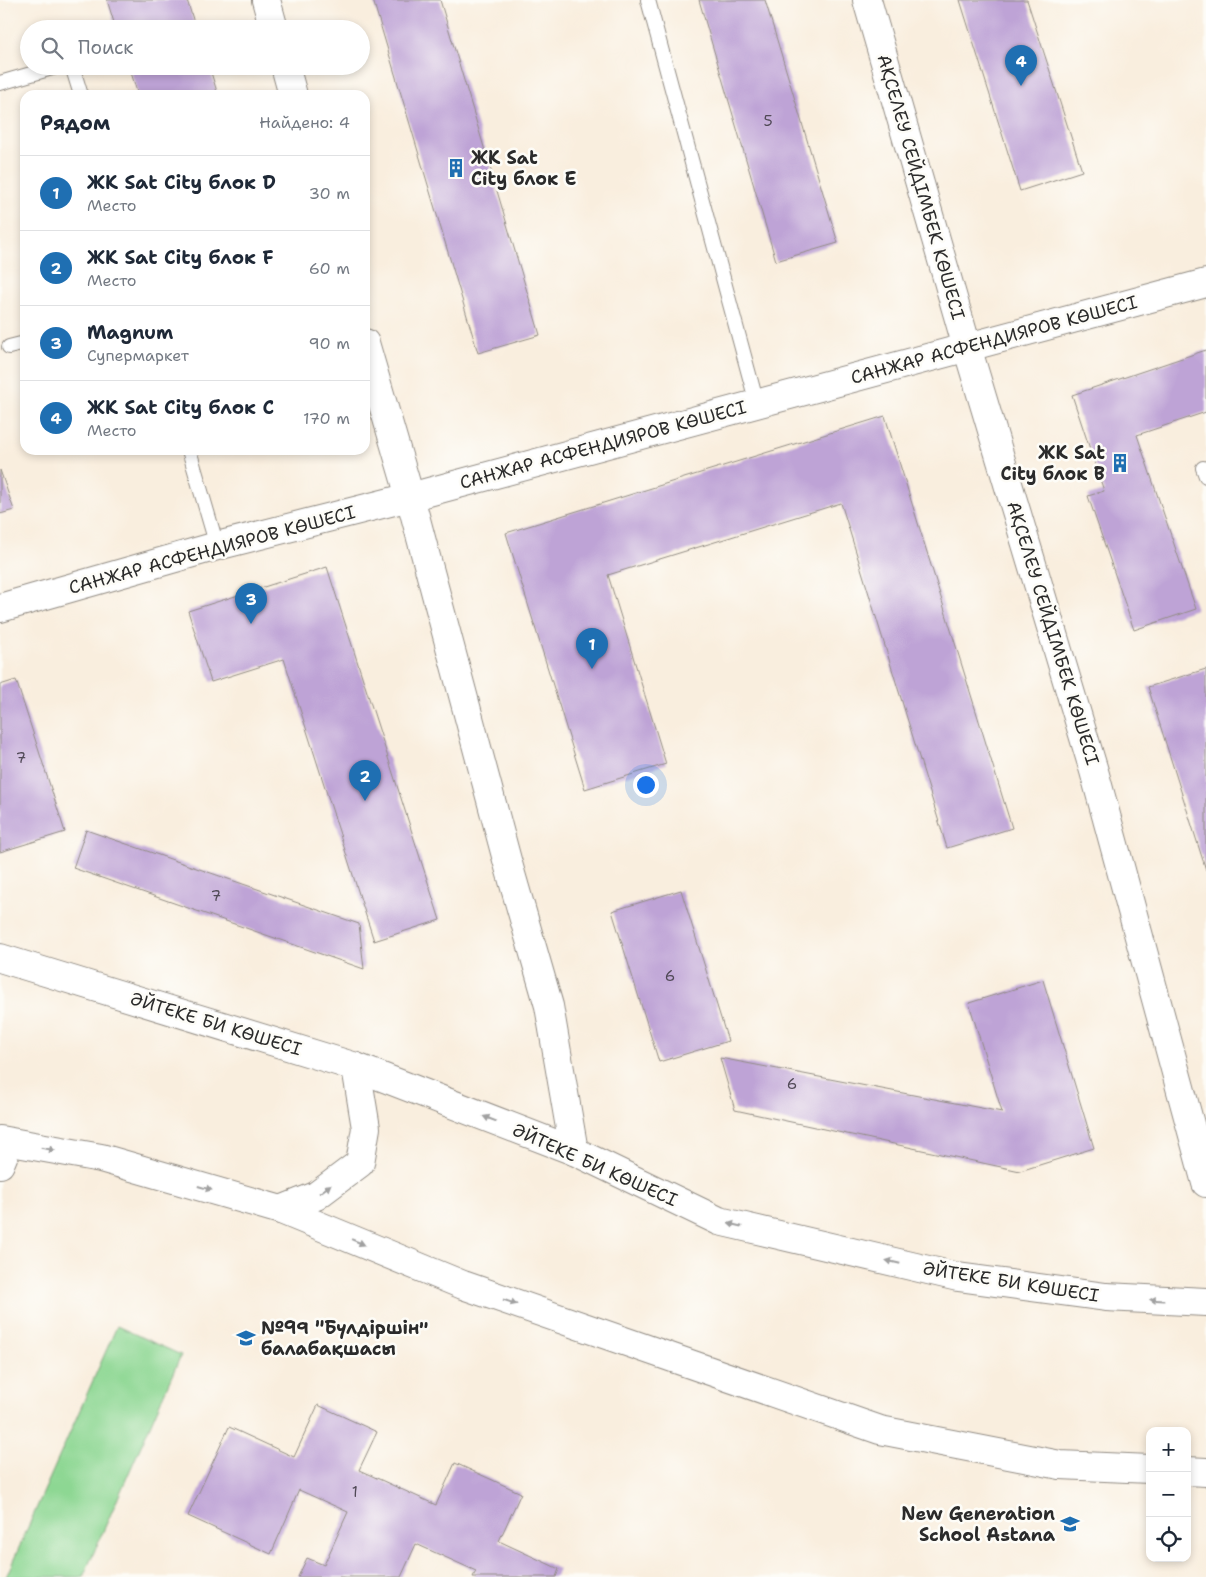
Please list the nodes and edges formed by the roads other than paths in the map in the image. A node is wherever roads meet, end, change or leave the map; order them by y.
1 (266, 0) edge
2 (648, 0) edge
3 (867, 0) edge
4 (272, 20) edge
5 (28, 75) edge
6 (75, 75) edge
7 (287, 75) edge
8 (0, 83) edge
9 (79, 90) edge
10 (292, 90) edge
11 (1206, 283) edge
12 (20, 344) edge
13 (9, 347) dead end
14 (967, 347) junction
15 (370, 360) edge
16 (757, 404) junction
17 (190, 455) edge
18 (410, 497) junction
19 (217, 546) junction
20 (0, 608) edge
21 (0, 958) edge
22 (356, 1066) junction
23 (3, 1149) edge
24 (574, 1151) junction
25 (1206, 1182) edge
26 (281, 1210) junction
27 (1206, 1302) edge
28 (1146, 1469) edge
29 (1191, 1471) edge
30 (1206, 1472) edge

1 - 4 street
2 - 16 lane
3 - 14 street, АҚСЕЛЕУ СЕЙДІМБЕК КӨШЕСІ
5 - 8 lane
6 - 9 lane
7 - 10 street
11 - 14 street, САНЖАР АСФЕНДИЯРОВ КӨШЕСІ
12 - 13 lane
14 - 16 street, САНЖАР АСФЕНДИЯРОВ КӨШЕСІ
14 - 25 street, АҚСЕЛЕУ СЕЙДІМБЕК КӨШЕСІ
15 - 18 street
16 - 18 street, САНЖАР АСФЕНДИЯРОВ КӨШЕСІ
17 - 19 lane
18 - 19 street, САНЖАР АСФЕНДИЯРОВ КӨШЕСІ
18 - 24 street
19 - 20 street, САНЖАР АСФЕНДИЯРОВ КӨШЕСІ
21 - 22 street, ӘЙТЕКЕ БИ КӨШЕСІ
24 -> 22 street, ӘЙТЕКЕ БИ КӨШЕСІ
26 -> 22 street
23 -> 26 street
27 -> 24 street, ӘЙТЕКЕ БИ КӨШЕСІ
26 -> 28 street
29 - 30 street

